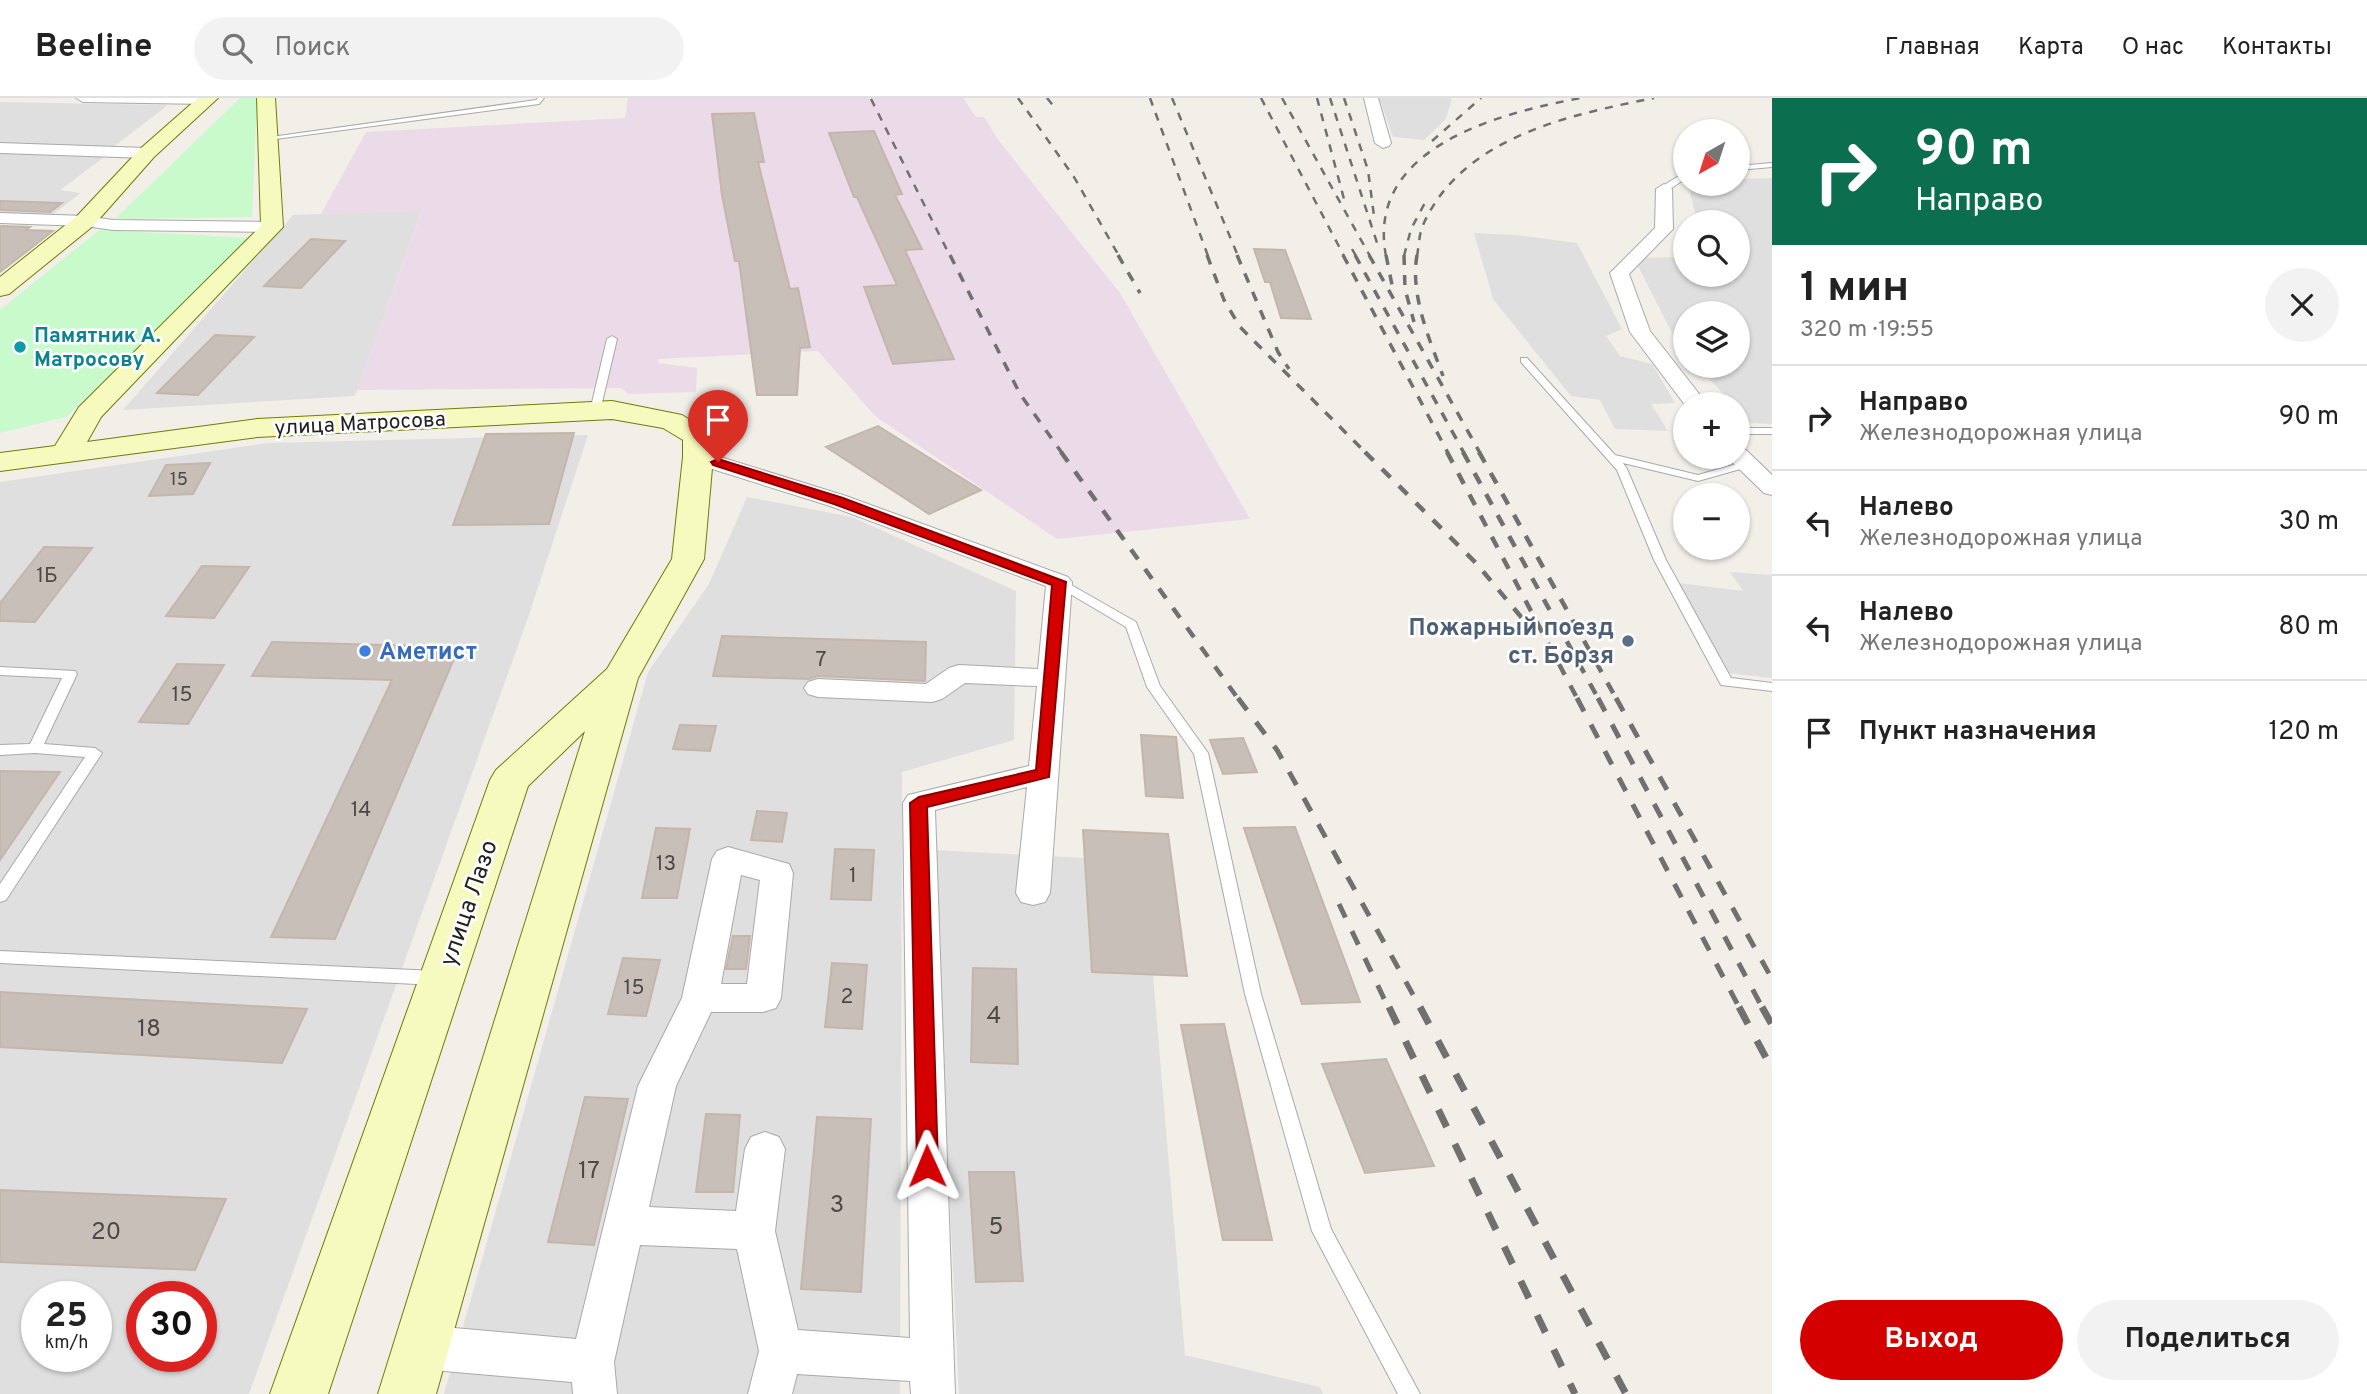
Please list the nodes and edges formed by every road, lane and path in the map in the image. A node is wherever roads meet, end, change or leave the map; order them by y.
1 (83, 98) edge
2 (91, 98) edge
3 (266, 98) edge
4 (541, 98) edge
5 (1371, 98) edge
6 (208, 99) edge
7 (268, 138) junction
8 (1383, 143) dead end
9 (0, 149) edge
10 (147, 153) junction
11 (1772, 165) edge
12 (1750, 167) edge
13 (1673, 183) edge
14 (1664, 189) joint
15 (0, 218) edge
16 (85, 221) junction
17 (272, 226) junction
18 (0, 289) edge
19 (612, 339) dead end
20 (1524, 360) dead end
21 (1687, 392) edge
22 (595, 411) junction
23 (1750, 431) edge
24 (1772, 431) edge
25 (67, 451) junction
26 (698, 457) junction
27 (1611, 457) junction
28 (0, 462) edge
29 (1750, 467) edge
30 (1719, 469) edge
31 (1772, 488) edge
32 (1059, 582) junction
33 (0, 671) edge
34 (621, 676) junction
35 (1051, 678) junction
36 (1772, 687) edge
37 (818, 688) dead end
38 (35, 748) junction
39 (0, 750) edge
40 (1044, 773) junction
41 (1033, 893) dead end
42 (0, 896) edge
43 (0, 957) edge
44 (442, 978) junction
45 (700, 998) dead end
46 (765, 1149) dead end
47 (624, 1225) junction
48 (754, 1231) junction
49 (421, 1347) junction
50 (781, 1351) junction
51 (593, 1378) edge
52 (932, 1378) edge
53 (299, 1394) edge
54 (407, 1394) edge
55 (770, 1394) edge
56 (1409, 1394) edge

1 - 2 street
2 - 6 street
3 - 7 street
4 - 7 lane
5 - 8 street
6 - 10 street
7 - 17 street
9 - 10 street
10 - 16 street
11 - 12 lane
13 - 14 lane
14 - 21 street
15 - 16 street
16 - 17 street
16 - 18 street
17 - 25 street
19 - 22 lane
20 - 27 lane
22 - 25 street, улица Матросова
22 - 26 street, улица Матросова
23 - 24 lane
25 - 28 street, улица Матросова
26 - 32 street
26 - 34 street, улица Лазо
27 - 30 lane
27 - 36 lane
29 - 31 street
32 - 35 street
32 - 56 lane
33 - 38 lane
34 - 44 street, улица Лазо
34 - 49 street
35 - 37 street
35 - 40 street
38 - 39 lane
38 - 42 lane
40 - 41 street
40 - 52 street
43 - 44 lane
44 - 53 street, улица Лазо
45 - 47 street
46 - 48 street
47 - 48 street
47 - 51 street
48 - 50 street
49 - 51 street
49 - 54 street
50 - 52 street
50 - 55 street

